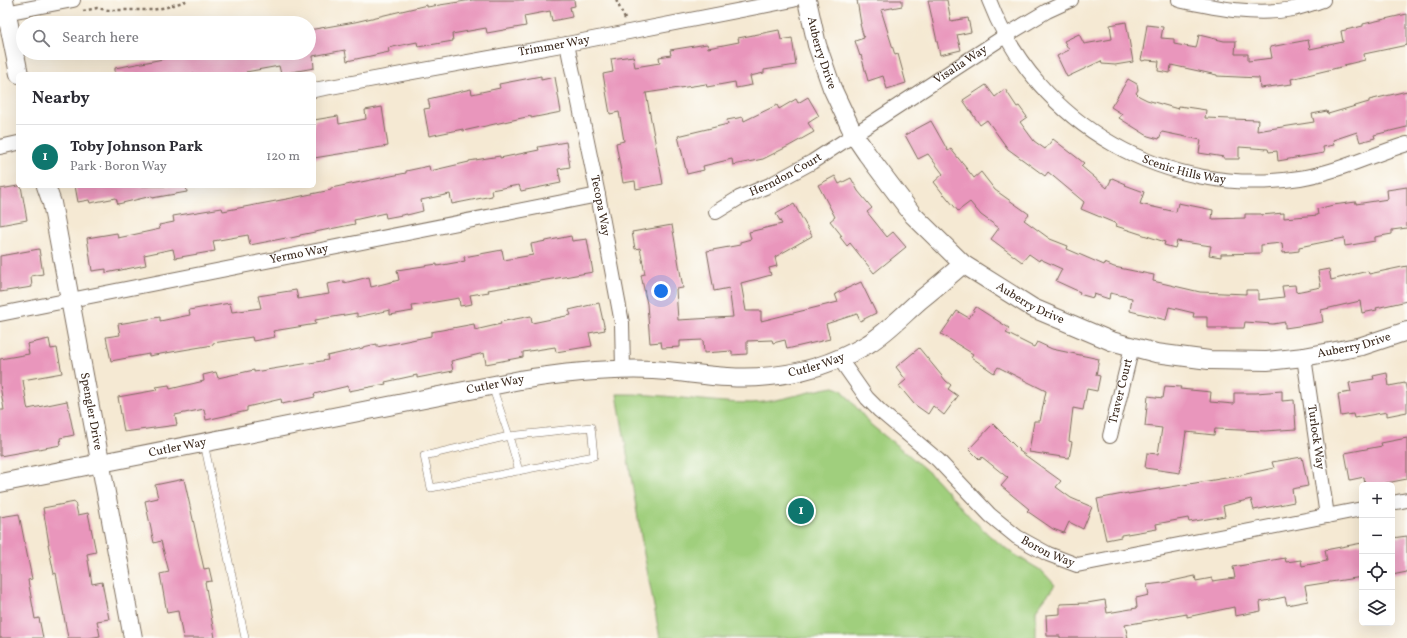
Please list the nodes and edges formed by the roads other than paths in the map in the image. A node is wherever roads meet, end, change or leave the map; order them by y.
1 (793, 0) edge
2 (807, 0) edge
3 (989, 0) edge
4 (1071, 0) edge
5 (1179, 0) edge
6 (1323, 0) edge
7 (78, 5) edge
8 (4, 9) edge
9 (1006, 36) junction
10 (567, 44) junction
11 (19, 72) edge
12 (316, 90) edge
13 (854, 135) junction
14 (16, 143) edge
15 (1407, 144) edge
16 (0, 147) edge
17 (47, 188) edge
18 (598, 195) junction
19 (716, 212) dead end
20 (963, 264) junction
21 (70, 300) junction
22 (0, 314) edge
23 (1407, 331) edge
24 (1132, 347) junction
25 (839, 358) junction
26 (1304, 358) junction
27 (623, 369) junction
28 (492, 386) junction
29 (509, 436) junction
30 (1110, 436) dead end
31 (204, 443) junction
32 (101, 464) junction
33 (519, 471) junction
34 (0, 483) edge
35 (1407, 500) edge
36 (1395, 502) edge
37 (1359, 510) edge
38 (1327, 516) junction
39 (134, 638) edge
40 (245, 638) edge

1 - 10 street, Trimmer Way
2 - 13 street, Auberry Drive
3 - 9 street, Scenic Hills Way
4 - 9 street, Visalia Way
5 - 6 street
7 - 8 street
8 - 11 street
9 - 13 street, Visalia Way
9 - 15 street, Scenic Hills Way
10 - 12 street, Trimmer Way
10 - 18 street, Tecopa Way
13 - 19 street, Herndon Court
13 - 20 street, Auberry Drive
14 - 16 street
17 - 21 street, Spengler Drive
18 - 21 street, Yermo Way
18 - 27 street, Tecopa Way
20 - 24 street, Auberry Drive
20 - 25 street, Cutler Way
21 - 22 street, Yermo Way
21 - 32 street, Spengler Drive
23 - 26 street, Auberry Drive
24 - 26 street, Auberry Drive
24 - 30 street, Traver Court
25 - 27 street, Cutler Way
25 - 38 street, Boron Way
26 - 38 street, Turlock Way
27 - 28 street, Cutler Way
28 - 29 lane
28 - 31 street, Cutler Way
29 - 33 lane
29 - 33 lane
29 - 33 lane
31 - 32 street, Cutler Way
31 - 40 lane
32 - 34 street, Cutler Way
32 - 39 street, Spengler Drive
35 - 36 street
37 - 38 street, Boron Way

